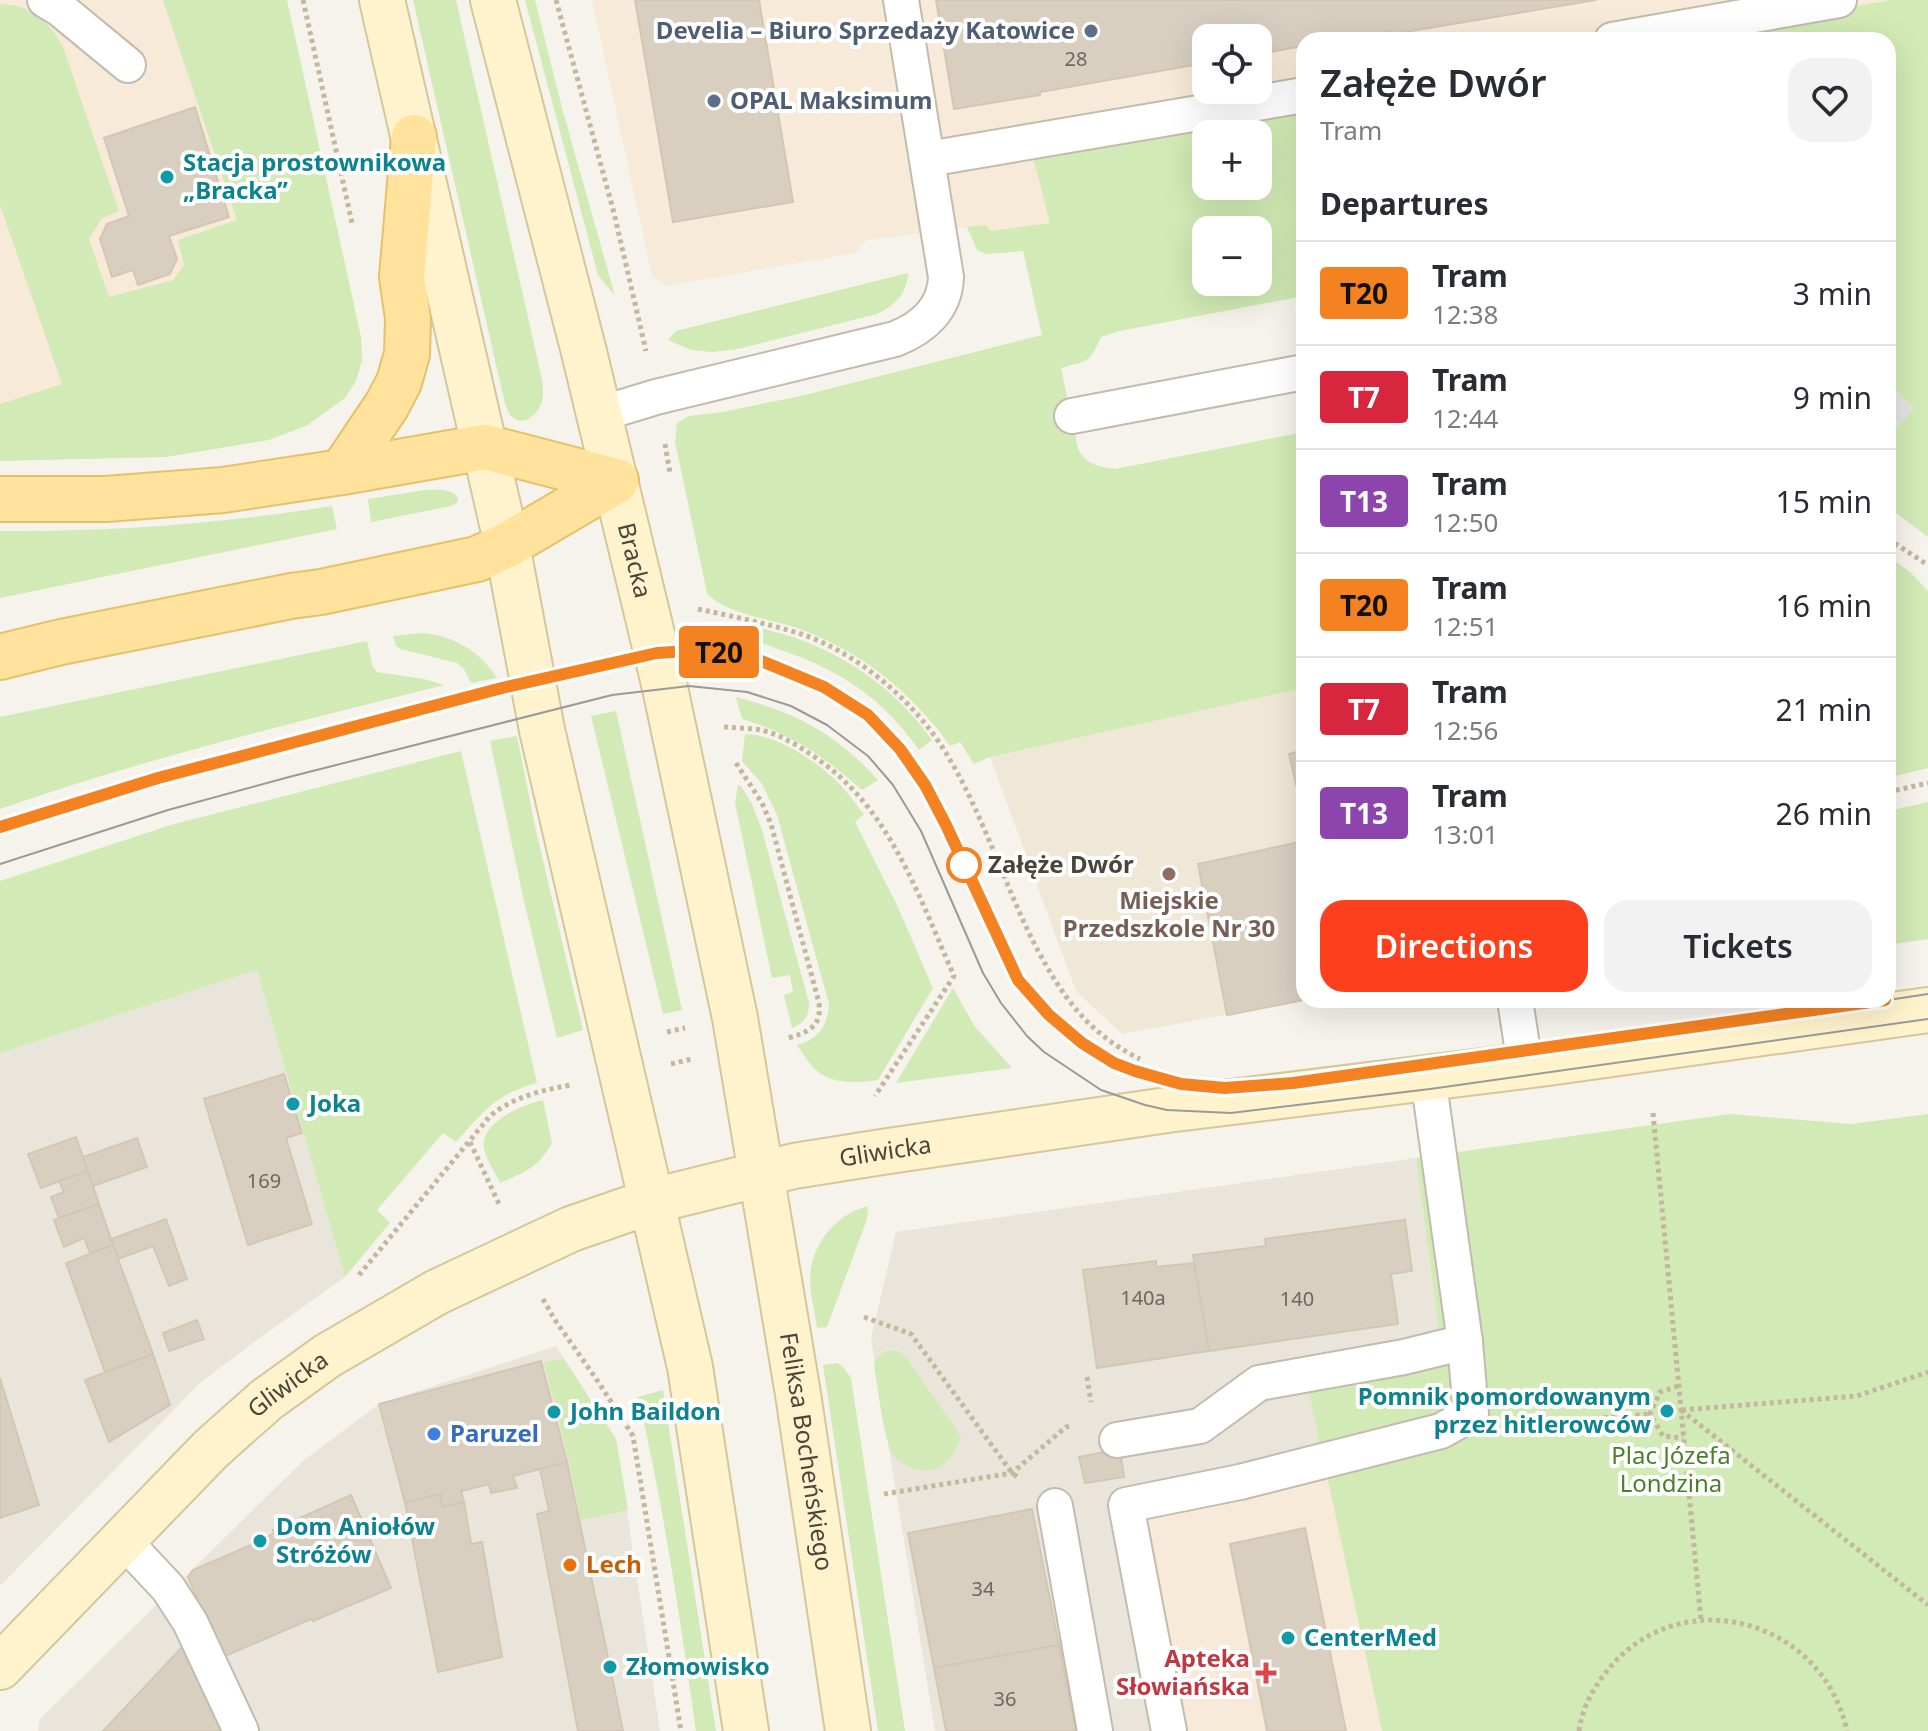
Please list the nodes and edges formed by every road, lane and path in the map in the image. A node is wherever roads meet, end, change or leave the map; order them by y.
1 (45, 0) edge
2 (303, 0) edge
3 (382, 0) edge
4 (493, 0) edge
5 (901, 0) edge
6 (1839, 0) edge
7 (1657, 32) edge
8 (128, 65) dead end
9 (1296, 96) edge
10 (414, 137) junction
11 (928, 159) junction
12 (354, 231) dead end
13 (1296, 374) edge
14 (600, 414) junction
15 (1072, 416) dead end
16 (485, 447) junction
17 (342, 472) junction
18 (616, 481) junction
19 (0, 499) edge
20 (1896, 544) edge
21 (507, 545) junction
22 (1928, 565) edge
23 (697, 609) dead end
24 (0, 657) edge
25 (723, 727) dead end
26 (731, 754) dead end
27 (1928, 783) edge
28 (1896, 790) edge
29 (1516, 1008) edge
30 (1928, 1010) edge
31 (686, 1028) dead end
32 (667, 1032) dead end
33 (781, 1040) dead end
34 (694, 1059) dead end
35 (1140, 1059) dead end
36 (675, 1064) dead end
37 (1525, 1065) junction
38 (1428, 1077) junction
39 (580, 1083) dead end
40 (875, 1096) dead end
41 (1653, 1113) dead end
42 (470, 1142) junction
43 (761, 1173) junction
44 (652, 1201) junction
45 (502, 1211) dead end
46 (353, 1283) dead end
47 (546, 1305) dead end
48 (864, 1317) dead end
49 (1465, 1342) junction
50 (1928, 1372) edge
51 (1678, 1386) junction
52 (1681, 1410) junction
53 (1650, 1414) junction
54 (1066, 1427) dead end
55 (1441, 1431) junction
56 (1683, 1438) junction
57 (1117, 1440) dead end
58 (1012, 1473) junction
59 (884, 1494) dead end
60 (1055, 1506) joint
61 (123, 1540) junction
62 (1928, 1605) edge
63 (1701, 1620) junction
64 (0, 1667) edge
65 (241, 1731) edge
66 (681, 1731) edge
67 (746, 1731) edge
68 (848, 1731) edge
69 (1095, 1731) edge
70 (1169, 1731) edge
71 (1579, 1731) edge
72 (1847, 1731) edge

1 - 8 lane
2 - 12 path
3 - 10 main road
4 - 14 main road, Bracka
5 - 11 lane
6 - 7 lane
9 - 11 lane
10 - 16 main road
10 - 17 main road
11 - 14 lane
13 - 15 lane
14 - 18 main road, Bracka
16 - 17 main road
16 - 18 main road
16 - 21 main road
17 - 19 main road
18 - 21 main road
18 - 43 main road, Bracka
20 - 22 path
21 - 24 main road
21 - 44 main road
23 - 35 path
25 - 40 path
26 - 33 path
27 - 28 path
29 - 37 lane
30 - 37 main road, Gliwicka
31 - 32 path
34 - 36 path
37 - 38 main road, Gliwicka
38 - 43 main road, Gliwicka
38 - 49 lane
39 - 42 path
41 - 51 path
42 - 45 path
42 - 46 path
43 - 44 main road, Gliwicka
43 - 68 main road, Feliksa Bocheńskiego
44 - 61 main road, Gliwicka
44 - 67 main road
47 - 66 path
48 - 58 path
49 - 55 lane
49 - 57 lane
50 - 52 path
51 - 52 path
51 - 53 path
52 - 56 path
52 - 62 path
53 - 55 path
53 - 56 path
54 - 58 path
55 - 70 lane
56 - 63 path
58 - 59 path
58 - 60 path
60 - 69 lane
61 - 64 main road, Gliwicka
61 - 65 lane
63 - 71 path
63 - 72 path

